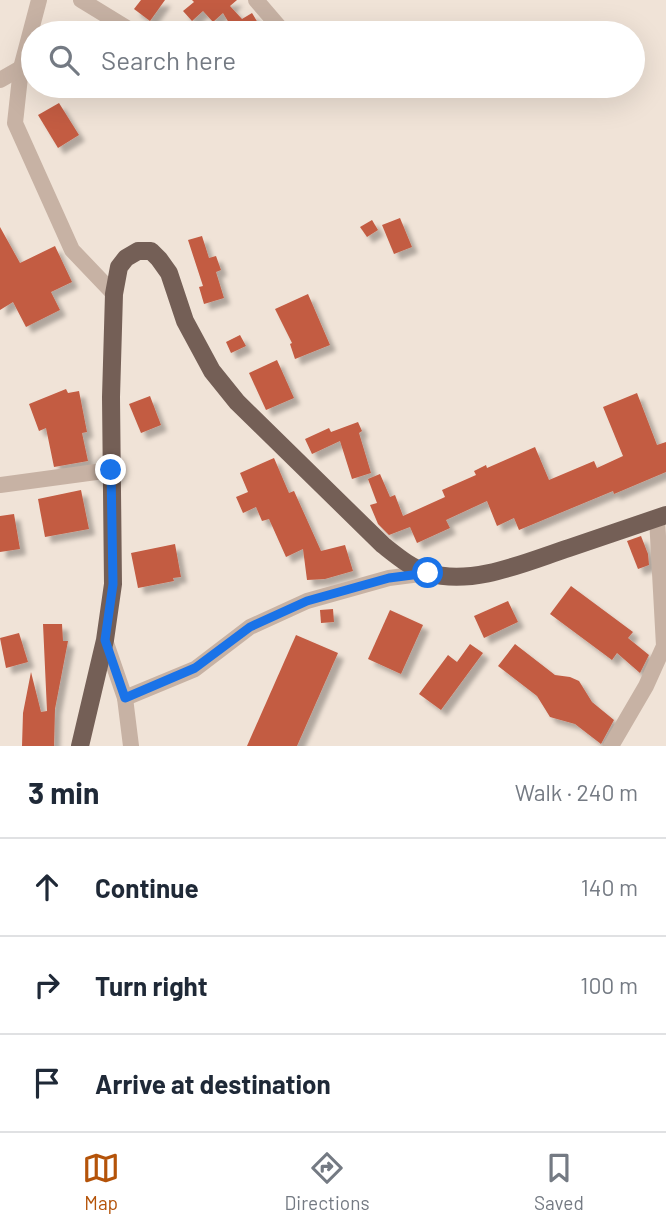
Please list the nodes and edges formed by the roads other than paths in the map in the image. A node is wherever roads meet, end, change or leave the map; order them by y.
1 (39, 0) edge
2 (81, 0) edge
3 (256, 0) edge
4 (33, 21) edge
5 (115, 21) edge
6 (274, 21) edge
7 (21, 68) joint
8 (0, 80) edge
9 (114, 294) junction
10 (111, 470) junction
11 (0, 485) edge
12 (662, 516) edge
13 (428, 573) junction
14 (105, 640) junction
15 (125, 698) junction
16 (80, 746) edge
17 (131, 746) edge
18 (611, 746) edge

1 - 4 street
2 - 5 street
3 - 6 street
7 - 8 street
7 - 9 street
9 - 10 main road
9 - 13 main road
10 - 11 street
10 - 14 main road
12 - 13 main road
12 - 18 street
13 - 15 street
14 - 15 street
14 - 16 main road
15 - 17 street

